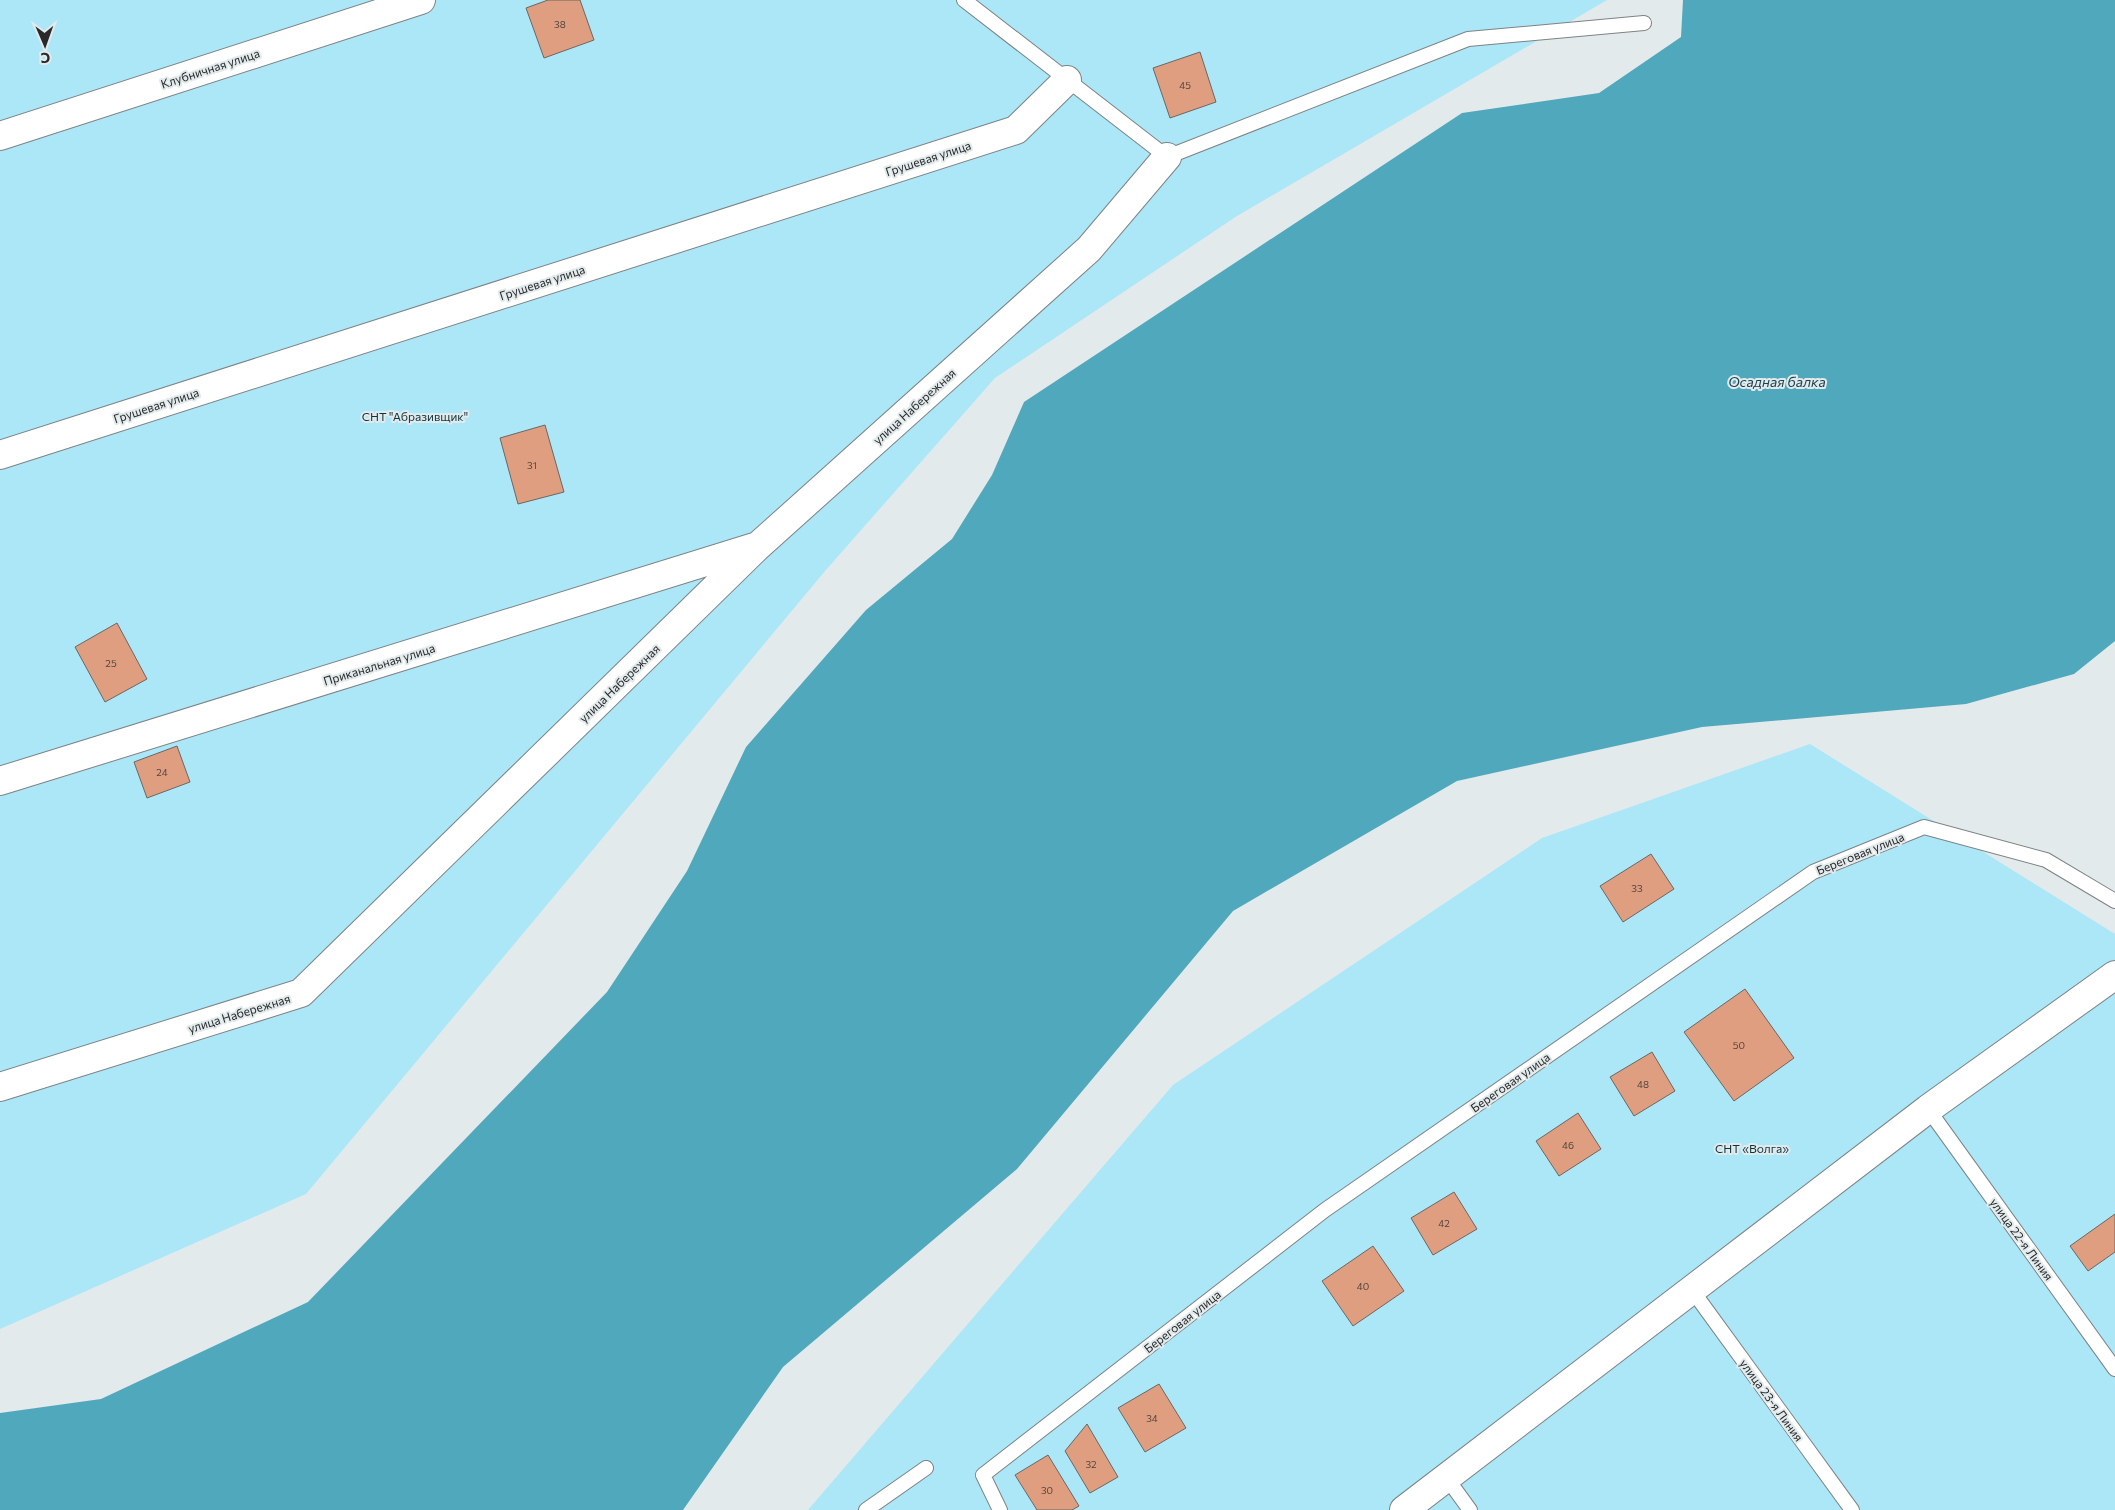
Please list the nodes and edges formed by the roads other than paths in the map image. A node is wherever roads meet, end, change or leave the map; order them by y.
1 (421, 0) edge
2 (964, 0) edge
3 (1644, 23) dead end
4 (1066, 80) junction
5 (0, 136) edge
6 (1167, 157) junction
7 (0, 455) edge
8 (758, 546) junction
9 (0, 781) edge
10 (2115, 901) edge
11 (2115, 975) edge
12 (0, 1087) edge
13 (1928, 1109) junction
14 (1692, 1290) junction
15 (2115, 1369) edge
16 (926, 1468) dead end
17 (1446, 1478) junction
18 (866, 1510) edge
19 (1000, 1510) edge
20 (1404, 1510) edge
21 (1470, 1510) edge
22 (1852, 1510) edge

1 - 5 street, Клубничная улица
2 - 4 lane
3 - 6 lane
4 - 6 lane
4 - 7 street, Грушевая улица
6 - 8 street, улица Набережная
8 - 9 street, Приканальная улица
8 - 12 street, улица Набережная
10 - 19 lane, Береговая улица
11 - 13 street
13 - 14 street
13 - 15 lane, улица 22-я Линия
14 - 17 street
14 - 22 lane, улица 23-я Линия
16 - 18 lane
17 - 20 street
17 - 21 lane

